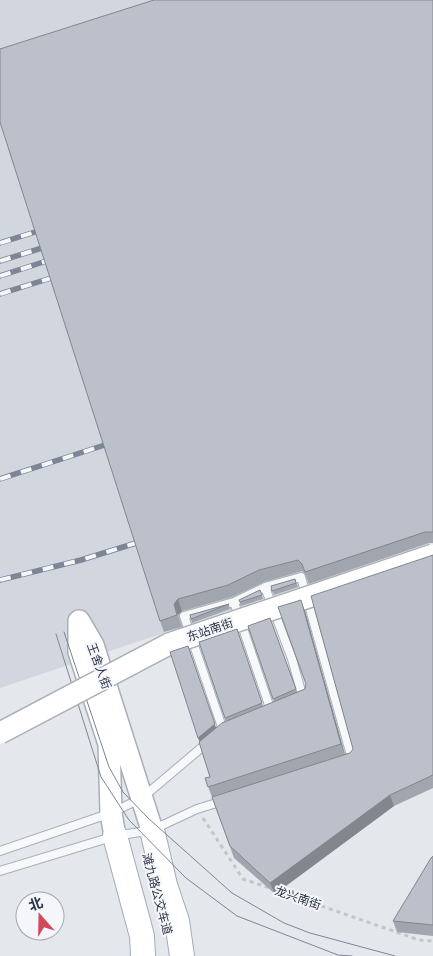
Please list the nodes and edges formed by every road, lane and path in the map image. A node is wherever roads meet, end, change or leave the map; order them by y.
1 (433, 555) edge
2 (265, 588) junction
3 (234, 602) junction
4 (296, 701) edge
5 (280, 707) edge
6 (271, 711) junction
7 (263, 714) edge
8 (0, 733) edge
9 (342, 762) edge
10 (142, 798) junction
11 (233, 798) edge
12 (197, 809) junction
13 (111, 813) junction
14 (145, 834) junction
15 (115, 836) junction
16 (0, 851) edge
17 (0, 871) edge
18 (156, 885) dead end
19 (159, 894) dead end
20 (433, 941) edge
21 (143, 956) edge
22 (182, 956) edge

1 - 8 street, 东站南街, bridge
2 - 3 lane
2 - 4 lane
2 - 9 lane
3 - 6 lane
3 - 10 lane
5 - 6 lane
6 - 7 lane
10 - 13 lane
10 - 13 street, 王舍人街
10 - 14 street, 王舍人街
11 - 12 lane
12 - 14 lane
12 - 20 path, 龙兴南街
13 - 15 street, 王舍人街
13 - 16 lane
14 - 15 lane
14 - 22 main road, 王舍人街
15 - 17 lane
15 - 21 main road, 王舍人街
18 - 19 lane, 滩九路公交车道

